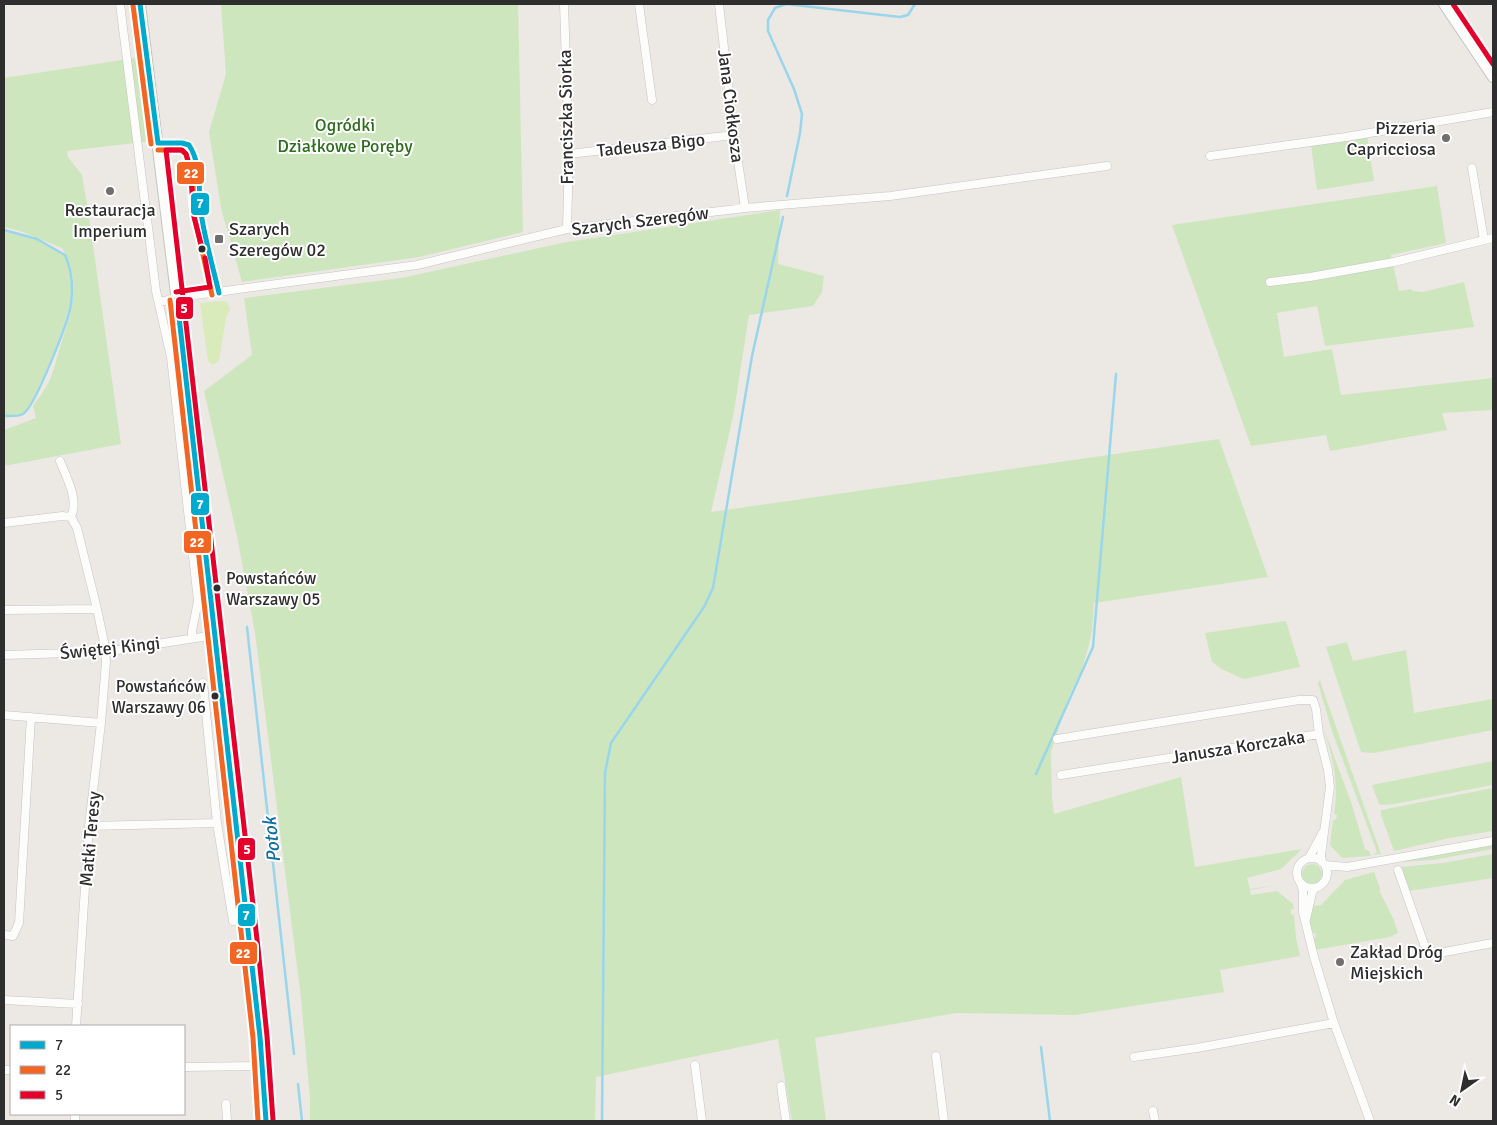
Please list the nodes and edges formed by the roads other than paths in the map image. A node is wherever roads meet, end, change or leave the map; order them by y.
1 (120, 4) edge
2 (140, 4) edge
3 (564, 4) edge
4 (639, 4) edge
5 (719, 4) edge
6 (1444, 4) edge
7 (1493, 77) edge
8 (652, 100) dead end
9 (1493, 112) edge
10 (734, 135) junction
11 (569, 154) junction
12 (1210, 156) dead end
13 (1107, 166) dead end
14 (1472, 168) dead end
15 (744, 208) junction
16 (566, 229) junction
17 (1493, 238) edge
18 (1484, 240) junction
19 (1270, 282) dead end
20 (177, 299) junction
21 (159, 302) junction
22 (60, 461) dead end
23 (70, 517) junction
24 (4, 523) edge
25 (96, 609) junction
26 (4, 610) edge
27 (215, 635) junction
28 (192, 638) junction
29 (105, 652) junction
30 (4, 655) edge
31 (203, 683) dead end
32 (4, 715) edge
33 (31, 716) junction
34 (101, 723) junction
35 (1319, 734) junction
36 (1058, 738) dead end
37 (1061, 775) dead end
38 (217, 824) junction
39 (89, 826) junction
40 (1324, 830) junction
41 (1493, 841) edge
42 (1309, 858) junction
43 (1324, 864) junction
44 (1347, 867) junction
45 (1398, 870) dead end
46 (1326, 879) junction
47 (1301, 884) junction
48 (1315, 888) junction
49 (247, 919) junction
50 (1306, 923) junction
51 (4, 935) edge
52 (1493, 943) edge
53 (4, 1000) edge
54 (78, 1004) junction
55 (1334, 1023) junction
56 (76, 1025) edge
57 (936, 1056) dead end
58 (1134, 1057) dead end
59 (695, 1065) dead end
60 (262, 1066) junction
61 (185, 1067) edge
62 (781, 1086) dead end
63 (226, 1104) dead end
64 (1154, 1111) dead end
65 (227, 1121) edge
66 (266, 1121) edge
67 (702, 1121) edge
68 (786, 1121) edge
69 (944, 1121) edge
70 (1155, 1121) edge
71 (1370, 1121) edge

1 - 21 street
2 - 20 street
3 - 11 street, Franciszka Siorka
4 - 8 street
5 - 10 street, Jana Ciołkosza
6 - 7 street
9 - 12 street
10 - 11 street, Tadeusza Bigo
10 - 15 street, Jana Ciołkosza
11 - 16 street, Franciszka Siorka
13 - 15 street, Szarych Szeregów
14 - 18 street
15 - 16 street, Szarych Szeregów
16 - 20 street, Szarych Szeregów
17 - 18 street
18 - 19 street
20 - 21 street, Szarych Szeregów
20 - 27 street
21 - 28 street
22 - 23 street
23 - 24 street
23 - 25 street, Matki Teresy
25 - 26 street
25 - 29 street, Matki Teresy
27 - 28 street, Świętej Kingi
27 - 49 street
28 - 29 street, Świętej Kingi
29 - 30 street, Świętej Kingi
29 - 34 street, Matki Teresy
31 - 38 street
32 - 33 street
33 - 34 street
33 - 51 street
34 - 39 street, Matki Teresy
35 - 36 street
35 - 37 street, Janusza Korczaka
35 - 40 street, Janusza Korczaka
38 - 39 street
38 - 49 street
39 - 54 street, Matki Teresy
40 - 42 street, Janusza Korczaka
40 - 43 street, Janusza Korczaka
41 - 44 street
42 - 43 street
42 - 47 street
43 - 44 street
43 - 46 street
44 - 46 street
45 - 52 street
46 - 48 street
47 - 48 street
47 - 50 street
48 - 50 street
49 - 60 street
50 - 55 street
53 - 54 street
54 - 56 street, Matki Teresy
55 - 58 street
55 - 71 street
57 - 69 street
59 - 67 street
60 - 61 street
60 - 66 street
62 - 68 street
63 - 65 street
64 - 70 street

